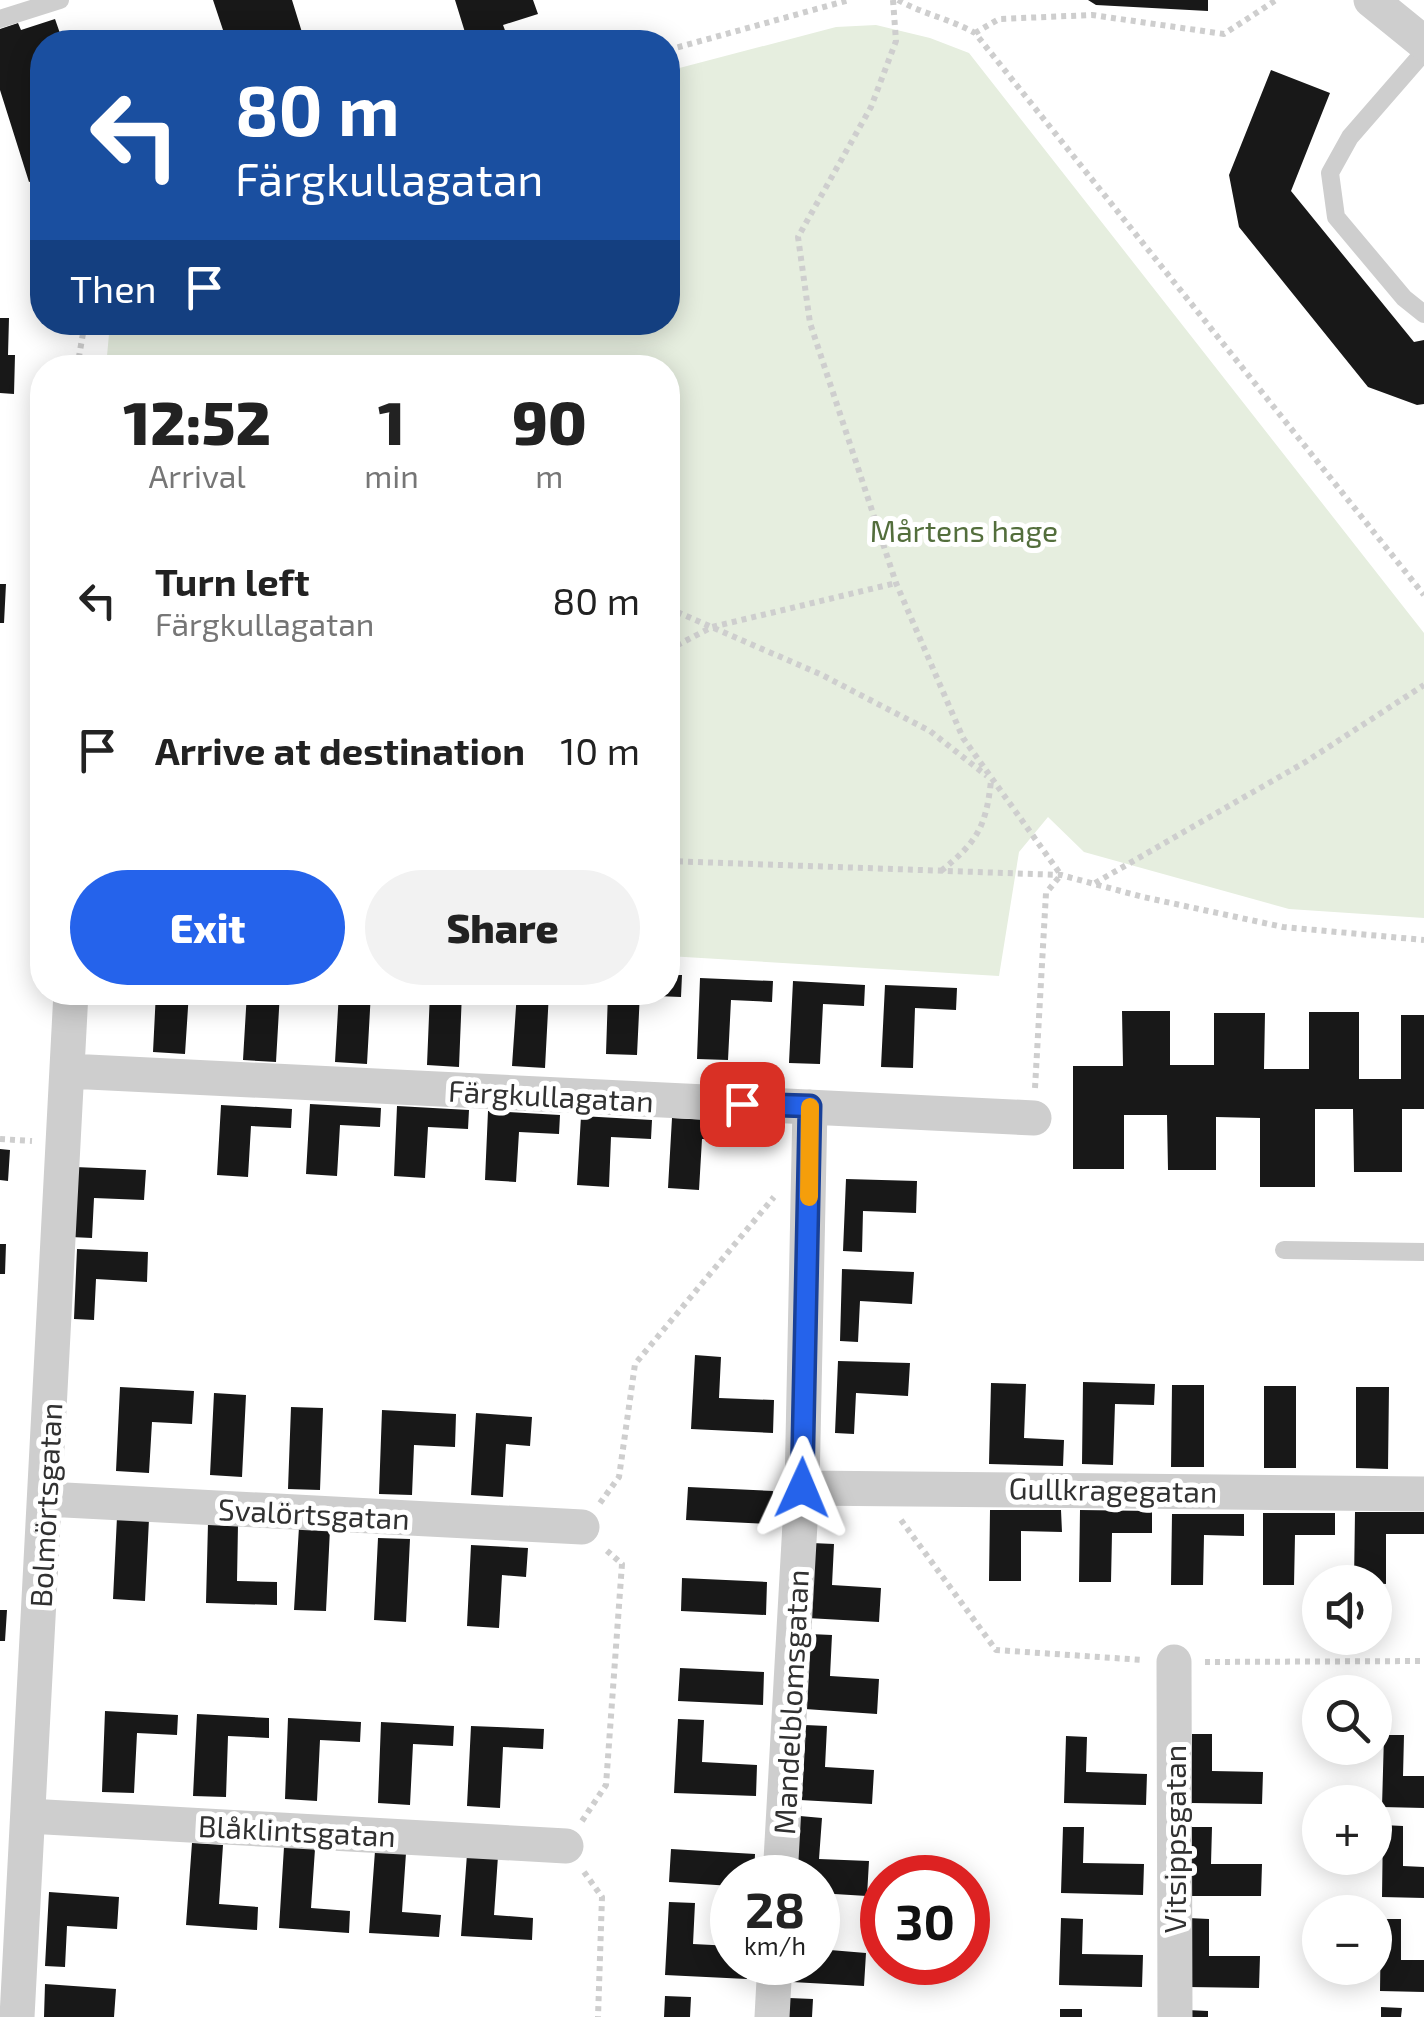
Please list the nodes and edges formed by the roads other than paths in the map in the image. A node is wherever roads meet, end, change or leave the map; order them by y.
1 (60, 0) edge
2 (1371, 0) edge
3 (0, 19) edge
4 (1424, 44) edge
5 (1424, 52) edge
6 (1424, 314) edge
7 (71, 1005) edge
8 (68, 1071) junction
9 (810, 1106) junction
10 (1034, 1118) road end
11 (1284, 1250) dead end
12 (1424, 1252) edge
13 (802, 1488) junction
14 (1424, 1494) edge
15 (46, 1499) junction
16 (582, 1528) road end
17 (1174, 1662) road end
18 (28, 1816) junction
19 (566, 1846) road end
20 (781, 1855) edge
21 (774, 1985) edge
22 (17, 2017) edge
23 (772, 2017) edge
24 (1175, 2017) edge

1 - 3 lane
2 - 4 street
5 - 6 lane
7 - 8 street, Bolmörtsgatan
8 - 9 street, Färgkullagatan
8 - 15 street, Bolmörtsgatan
9 - 10 street, Färgkullagatan
9 - 13 street, Mandelblomsgatan
11 - 12 lane
13 - 14 street, Gullkragegatan
13 - 20 street, Mandelblomsgatan
15 - 16 street, Svalörtsgatan
15 - 18 street, Bolmörtsgatan
17 - 24 street, Vitsippsgatan
18 - 19 street, Blåklintsgatan
18 - 22 street, Bolmörtsgatan
21 - 23 street

